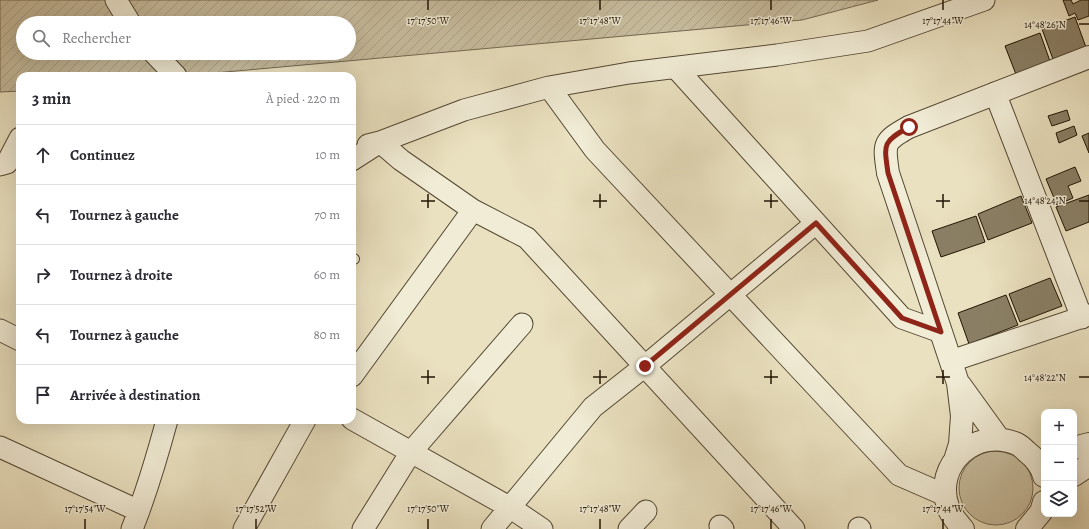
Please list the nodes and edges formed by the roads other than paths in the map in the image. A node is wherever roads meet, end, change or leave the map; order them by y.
1 (116, 0) edge
2 (984, 0) edge
3 (126, 16) edge
4 (1089, 57) edge
5 (161, 60) edge
6 (676, 68) junction
7 (172, 72) edge
8 (548, 87) junction
9 (995, 93) junction
10 (380, 142) junction
11 (16, 146) edge
12 (356, 148) edge
13 (356, 157) edge
14 (0, 165) edge
15 (473, 210) junction
16 (816, 223) junction
17 (730, 295) junction
18 (1085, 317) edge
19 (522, 324) dead end
20 (0, 330) edge
21 (941, 332) junction
22 (16, 338) edge
23 (951, 361) junction
24 (645, 366) junction
25 (356, 371) edge
26 (958, 383) junction
27 (356, 421) edge
28 (165, 424) edge
29 (303, 424) edge
30 (999, 440) junction
31 (1089, 444) edge
32 (0, 447) edge
33 (1077, 447) edge
34 (411, 452) junction
35 (1039, 456) edge
36 (955, 460) junction
37 (1089, 465) edge
38 (1077, 473) edge
39 (945, 495) junction
40 (511, 508) junction
41 (646, 511) dead end
42 (1041, 512) edge
43 (135, 520) edge
44 (1028, 528) edge
45 (244, 529) edge
46 (363, 529) edge
47 (492, 529) edge
48 (542, 529) edge
49 (629, 529) edge
50 (794, 529) edge
51 (963, 529) edge

1 - 3 street
2 - 6 street
4 - 9 street
5 - 7 street
6 - 8 street
6 - 16 street
8 - 10 street
8 - 17 street
9 - 18 street
9 - 21 street
10 - 12 street
10 - 13 street
10 - 15 street
11 - 14 street
15 - 24 street
15 - 25 street
16 - 17 street
16 - 21 street
17 - 24 street
17 - 39 street
18 - 23 street
19 - 34 street
20 - 22 street
21 - 23 street
23 - 26 street
24 - 40 street
24 - 50 street
26 - 30 street
26 - 36 street
27 - 34 street
28 - 43 street
29 - 45 street
30 - 35 street
30 - 36 street
31 - 33 street
32 - 43 street
34 - 40 street
34 - 46 street
36 - 39 street
37 - 38 street
39 - 51 street
40 - 47 street
40 - 48 street
41 - 49 street
42 - 44 street

